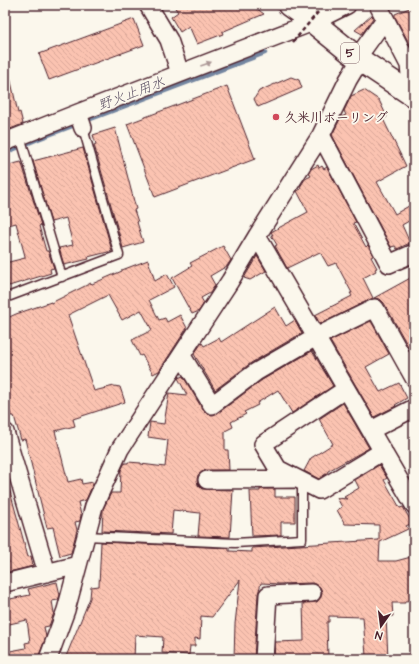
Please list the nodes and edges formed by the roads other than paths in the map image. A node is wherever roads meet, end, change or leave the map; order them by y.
1 (148, 5) edge
2 (289, 5) edge
3 (347, 5) edge
4 (381, 12) edge
5 (319, 14) edge
6 (358, 59) junction
7 (180, 73) junction
8 (413, 95) edge
9 (80, 119) junction
10 (321, 135) junction
11 (15, 140) edge
12 (257, 236) junction
13 (414, 252) edge
14 (62, 277) junction
15 (5, 298) edge
16 (316, 337) junction
17 (182, 356) junction
18 (414, 378) edge
19 (346, 389) junction
20 (414, 408) edge
21 (371, 430) junction
22 (5, 432) edge
23 (383, 451) junction
24 (206, 480) dead end
25 (300, 480) junction
26 (414, 505) edge
27 (86, 536) junction
28 (78, 565) junction
29 (47, 573) junction
30 (5, 583) edge
31 (312, 592) dead end
32 (48, 659) edge
33 (264, 659) edge

1 - 7 street
2 - 5 main road, 5
3 - 5 street
4 - 6 street
4 - 8 street
5 - 6 main road, 5
7 -> 5 street
6 - 8 main road, 5
6 - 10 street
7 - 9 street
9 - 11 street
9 - 14 lane
10 - 12 street
10 - 13 street
11 - 14 lane
12 - 16 street
12 - 17 street
14 - 15 lane
16 - 17 street
16 - 18 street
16 - 19 street
17 - 27 street
19 - 21 street
19 - 25 street
20 - 21 street
21 - 23 street
22 - 29 street
23 - 25 street
23 - 26 street
24 - 25 street
25 - 27 lane
27 - 28 street
28 - 29 street
28 - 32 street
29 - 30 street
31 - 33 street

